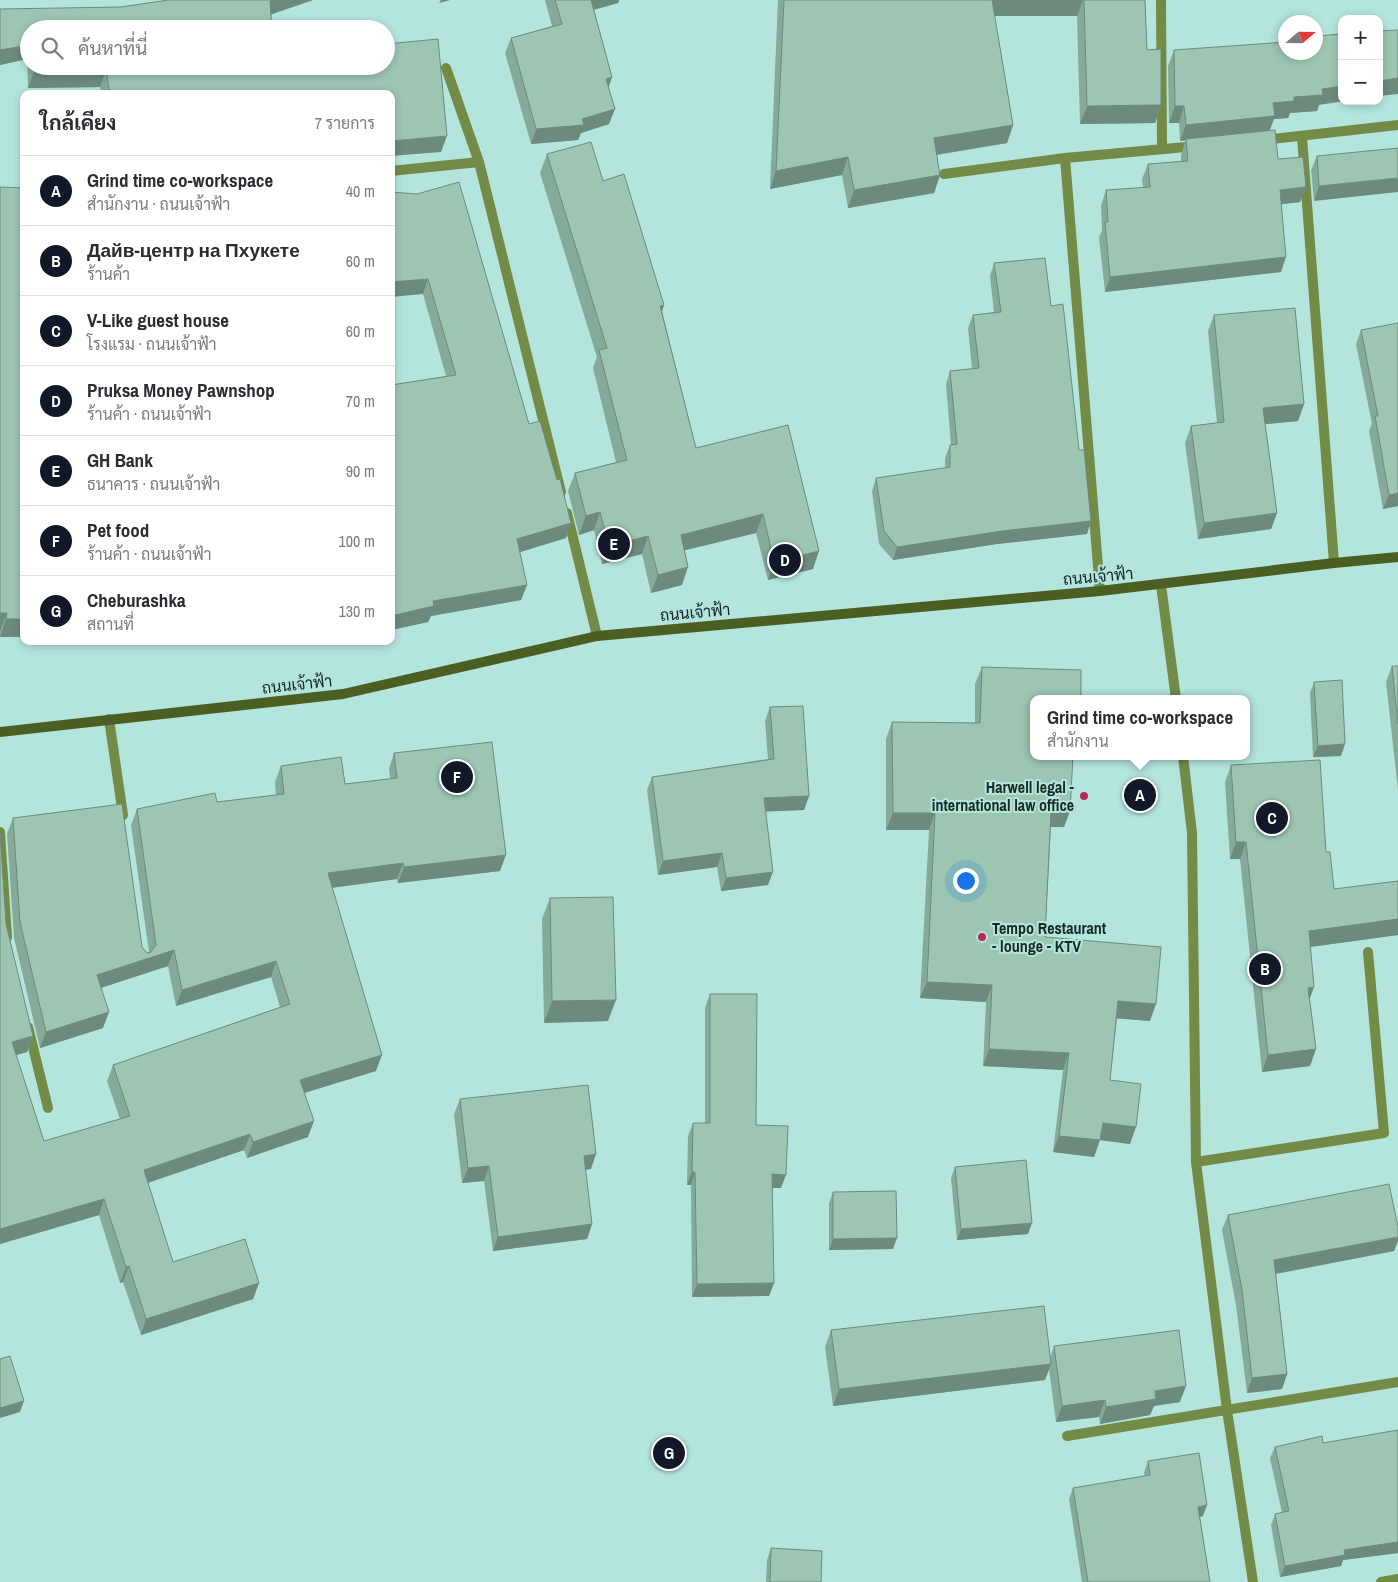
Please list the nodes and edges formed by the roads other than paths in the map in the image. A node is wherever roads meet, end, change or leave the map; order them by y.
1 (1162, 0) edge
2 (446, 68) dead end
3 (1398, 125) edge
4 (1302, 137) junction
5 (1252, 141) edge
6 (1212, 144) edge
7 (1162, 149) junction
8 (1065, 158) junction
9 (480, 162) junction
10 (395, 171) edge
11 (944, 174) dead end
12 (1398, 558) edge
13 (1334, 563) junction
14 (1162, 585) junction
15 (1100, 591) junction
16 (597, 636) junction
17 (1176, 695) edge
18 (109, 719) junction
19 (0, 732) edge
20 (1183, 760) edge
21 (124, 826) edge
22 (0, 832) edge
23 (10, 948) edge
24 (1368, 952) dead end
25 (25, 1014) edge
26 (48, 1108) dead end
27 (1196, 1162) junction
28 (1398, 1382) edge
29 (1227, 1410) junction
30 (1067, 1436) dead end
31 (1398, 1579) edge
32 (1253, 1582) edge
33 (1381, 1582) edge

1 - 7 street
2 - 9 street
3 - 4 street
4 - 5 street
4 - 13 street
6 - 7 street
7 - 8 street
8 - 11 street
8 - 15 street
9 - 10 street
9 - 16 street
12 - 13 main road, ถนนเจ้าฟ้า
13 - 14 main road, ถนนเจ้าฟ้า
14 - 15 main road, ถนนเจ้าฟ้า
14 - 17 street
15 - 16 main road, ถนนเจ้าฟ้า
16 - 18 main road, ถนนเจ้าฟ้า
18 - 19 main road, ถนนเจ้าฟ้า
18 - 21 street
20 - 27 street
22 - 23 street
24 - 27 street
25 - 26 street
27 - 29 street
28 - 29 street
29 - 30 street
29 - 32 street
31 - 33 street

